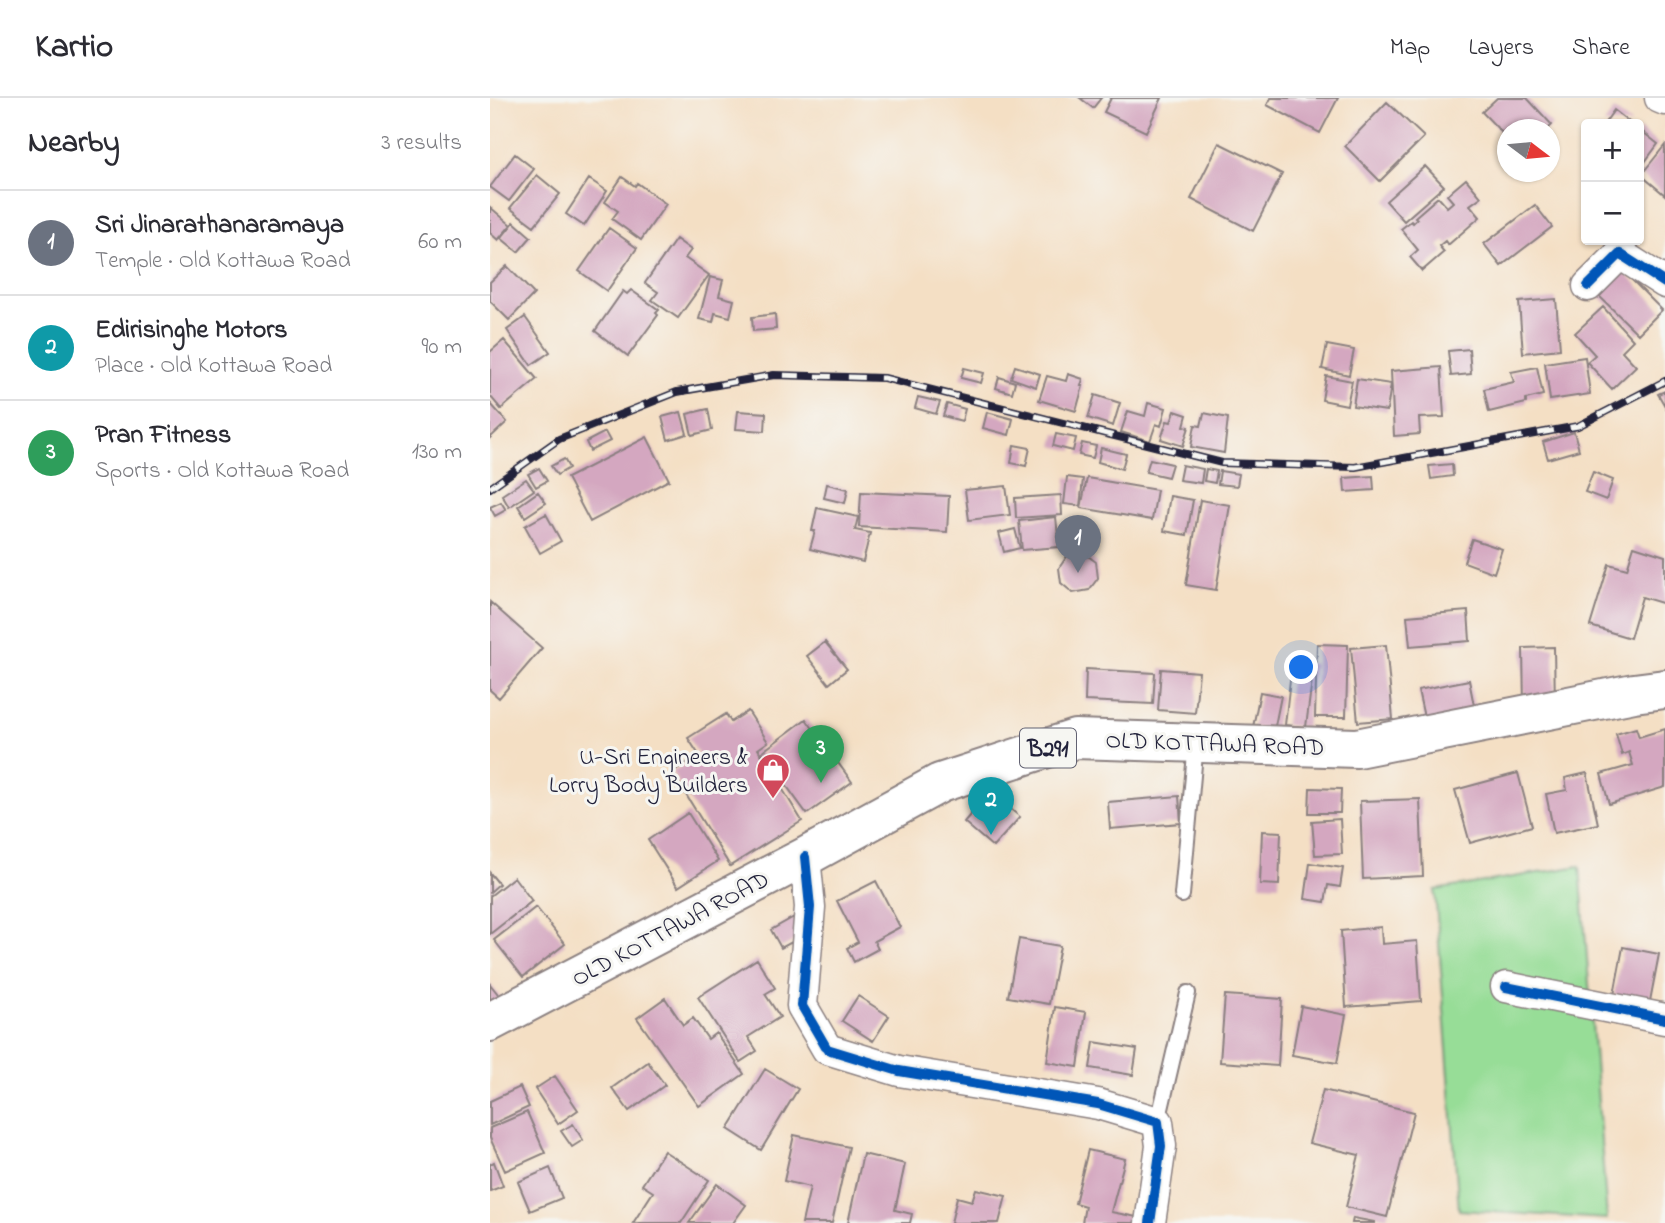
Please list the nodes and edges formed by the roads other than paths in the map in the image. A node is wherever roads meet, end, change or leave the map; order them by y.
1 (1665, 283) edge
2 (1588, 286) dead end
3 (1665, 690) edge
4 (1196, 743) junction
5 (805, 857) junction
6 (1182, 895) dead end
7 (1506, 987) dead end
8 (1188, 993) dead end
9 (1665, 1019) edge
10 (490, 1023) edge
11 (1158, 1122) junction
12 (1150, 1223) edge

1 - 2 street
3 - 4 main road, OLD KOTTAWA ROAD / B291
4 - 5 main road, OLD KOTTAWA ROAD / B291
4 - 6 lane
5 - 10 main road, OLD KOTTAWA ROAD / B291
5 - 11 street
7 - 9 street
8 - 11 lane
11 - 12 street

